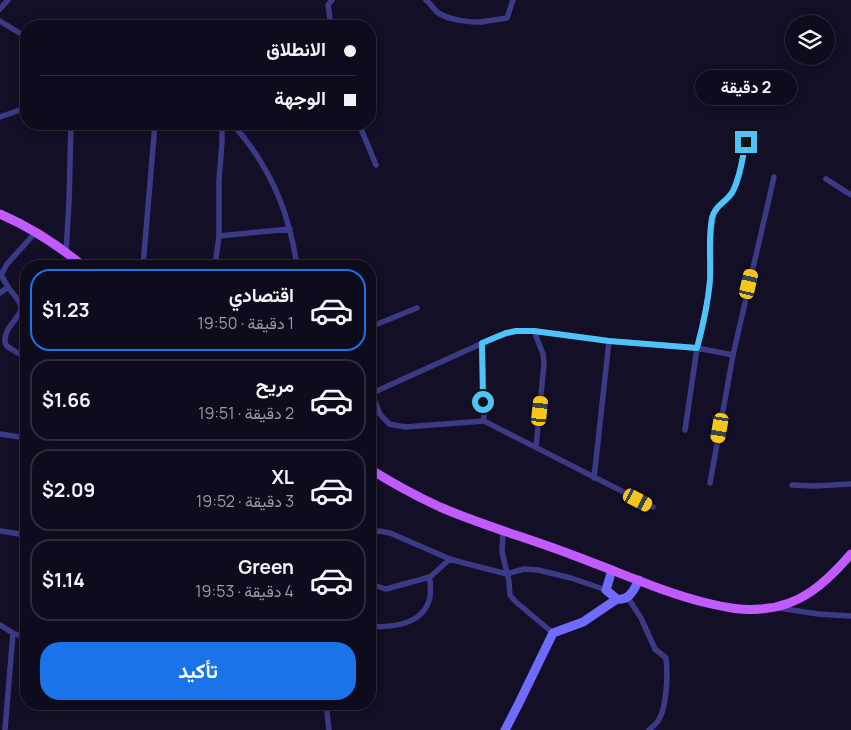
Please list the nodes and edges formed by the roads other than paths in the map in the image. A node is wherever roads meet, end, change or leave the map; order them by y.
1 (8, 0) edge
2 (332, 0) edge
3 (426, 0) edge
4 (513, 0) edge
5 (0, 9) edge
6 (330, 20) edge
7 (0, 21) edge
8 (20, 33) edge
9 (20, 110) edge
10 (0, 117) edge
11 (71, 130) edge
12 (154, 130) edge
13 (222, 130) edge
14 (237, 130) edge
15 (361, 130) edge
16 (746, 142) dead end
17 (376, 165) dead end
18 (774, 177) dead end
19 (826, 179) dead end
20 (851, 195) edge
21 (0, 214) edge
22 (290, 229) junction
23 (36, 232) junction
24 (219, 236) junction
25 (66, 252) junction
26 (76, 260) edge
27 (144, 260) edge
28 (216, 260) edge
29 (296, 260) edge
30 (1, 275) edge
31 (8, 287) junction
32 (0, 292) edge
33 (20, 306) edge
34 (417, 308) dead end
35 (20, 311) edge
36 (376, 325) edge
37 (534, 331) junction
38 (609, 341) junction
39 (482, 343) junction
40 (697, 348) junction
41 (20, 353) edge
42 (732, 355) junction
43 (376, 392) edge
44 (376, 405) edge
45 (484, 422) junction
46 (685, 430) dead end
47 (0, 434) edge
48 (20, 437) edge
49 (536, 447) junction
50 (376, 472) edge
51 (594, 478) junction
52 (710, 483) dead end
53 (851, 484) edge
54 (792, 486) dead end
55 (653, 507) dead end
56 (0, 531) edge
57 (376, 531) edge
58 (503, 531) junction
59 (20, 534) edge
60 (851, 554) edge
61 (450, 559) junction
62 (612, 570) junction
63 (507, 574) junction
64 (430, 577) junction
65 (639, 580) junction
66 (376, 586) edge
67 (606, 590) junction
68 (628, 598) junction
69 (617, 599) junction
70 (775, 607) junction
71 (851, 616) edge
72 (0, 625) edge
73 (376, 626) edge
74 (13, 633) junction
75 (553, 633) junction
76 (20, 636) edge
77 (328, 710) edge
78 (5, 730) edge
79 (329, 730) edge
80 (504, 730) edge
81 (650, 730) edge

1 - 5 street
2 - 6 street
3 - 4 street
7 - 8 street
9 - 10 street
11 - 25 street
12 - 27 street
13 - 24 street
14 - 22 street
15 - 17 street
16 - 40 street
18 - 42 street
19 - 20 street
21 - 23 main road
22 - 24 street
22 - 29 street
23 - 25 main road
23 - 30 street
24 - 28 street
25 - 26 main road
30 - 31 street
31 - 32 street
31 - 33 street
34 - 36 street
35 - 41 street
37 - 38 street
37 - 39 street
37 - 49 street
38 - 40 street
38 - 51 street
39 - 43 street
39 - 45 street
40 - 42 street
40 - 46 street
42 - 52 street
44 - 45 street
45 - 49 street
47 - 48 street
49 - 51 street
50 - 58 main road
51 - 55 street
53 - 54 street
56 - 59 street
57 - 61 street
58 - 62 main road
58 - 63 street
60 - 70 main road
61 - 63 street
61 - 64 street
62 - 65 main road
62 - 67 street
63 - 67 street
63 - 75 street
64 - 66 street
64 - 73 street
65 - 68 street
65 - 70 main road
67 - 69 street
68 - 69 street
68 - 81 street
69 - 75 street
70 - 71 street
72 - 74 street
74 - 76 street
74 - 78 street
75 - 80 street
77 - 79 street

